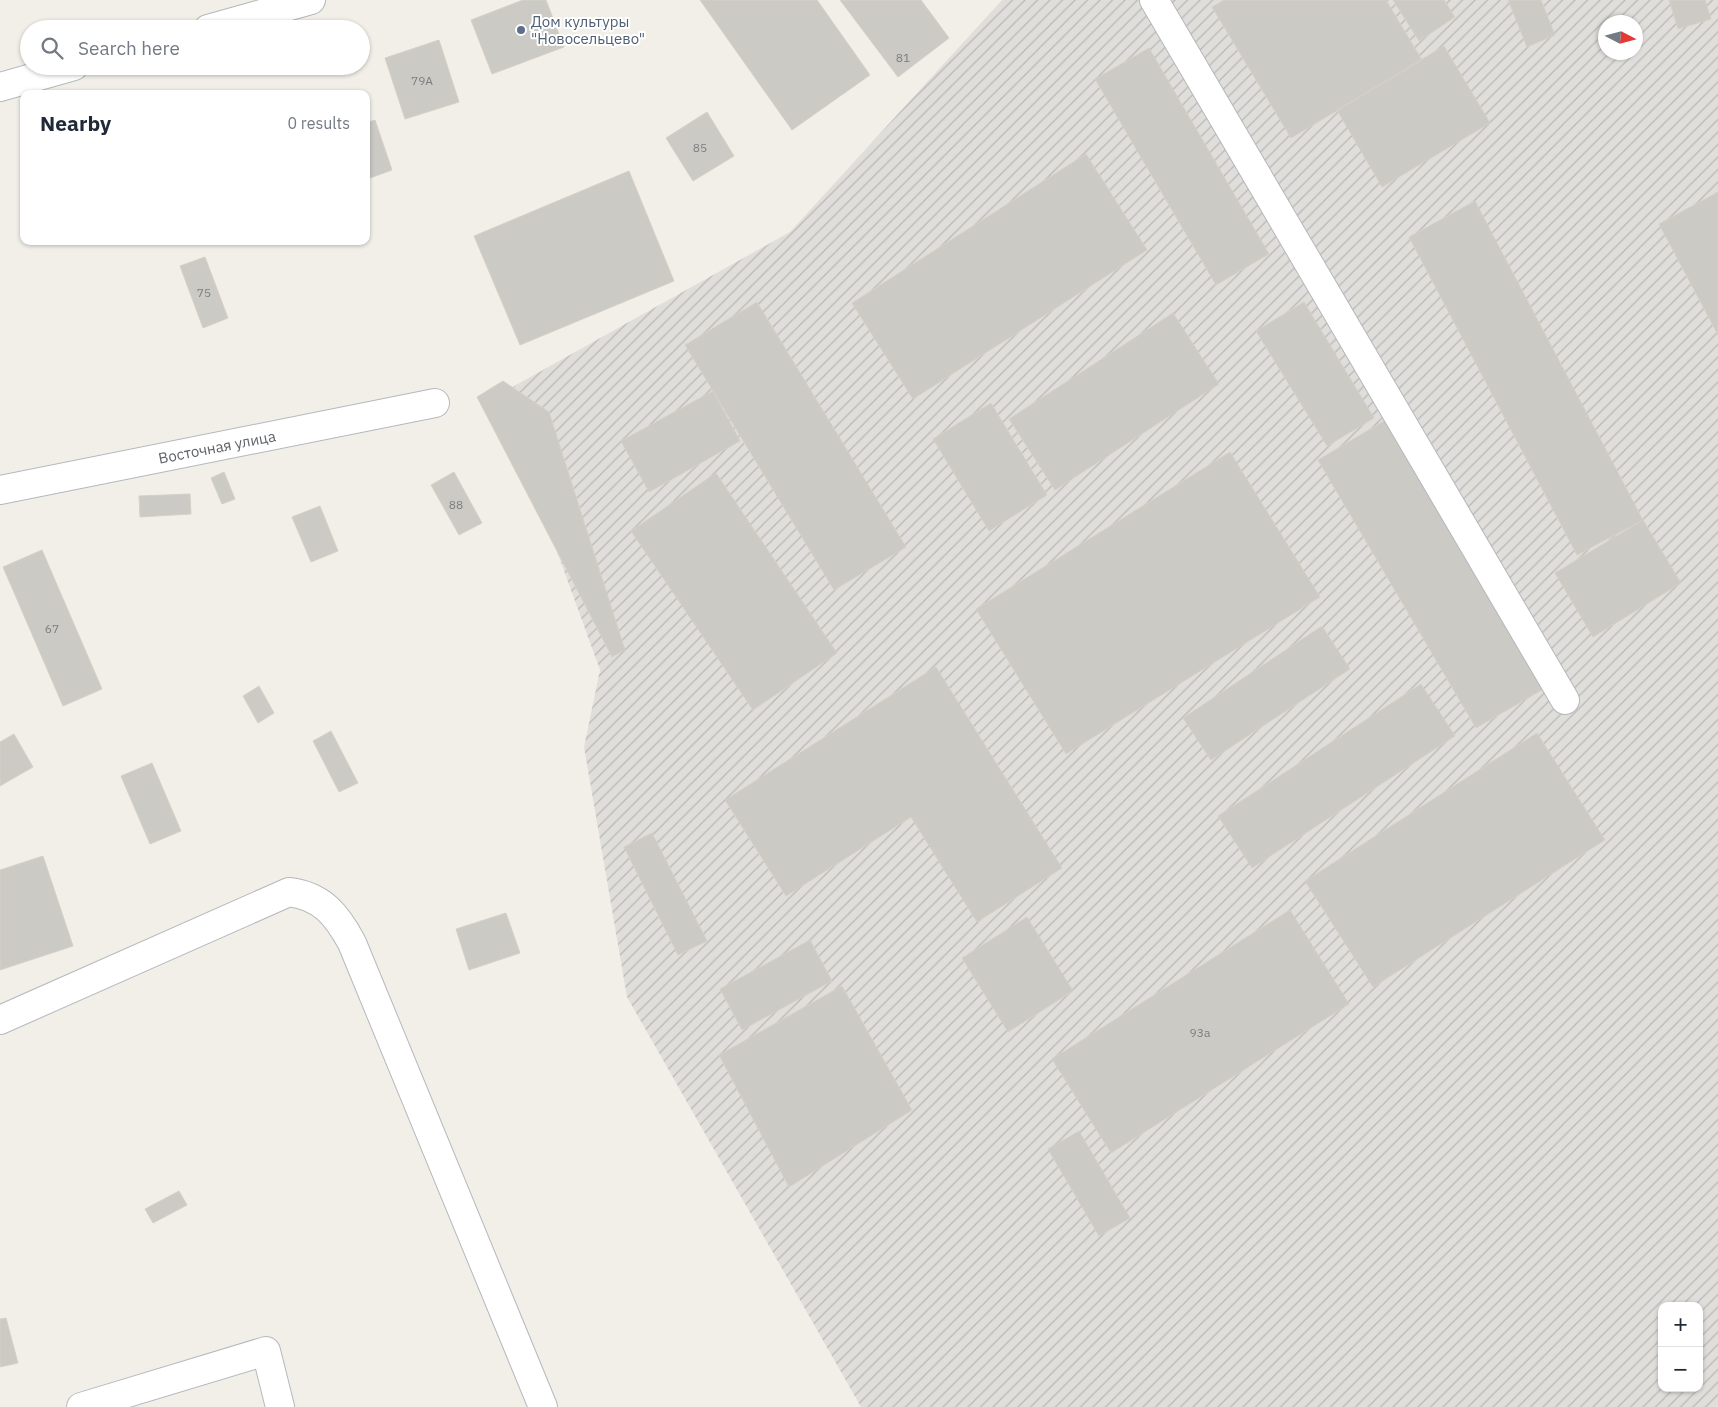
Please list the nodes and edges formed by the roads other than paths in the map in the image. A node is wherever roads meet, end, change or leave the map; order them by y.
1 (311, 0) edge
2 (1154, 0) edge
3 (240, 20) edge
4 (42, 75) edge
5 (0, 87) edge
6 (434, 403) dead end
7 (0, 490) edge
8 (1565, 700) dead end
9 (0, 1020) edge
10 (82, 1407) edge
11 (280, 1407) edge
12 (543, 1407) edge

1 - 3 street
2 - 8 street
4 - 5 street
6 - 7 street, Восточная улица
9 - 12 street
10 - 11 street

